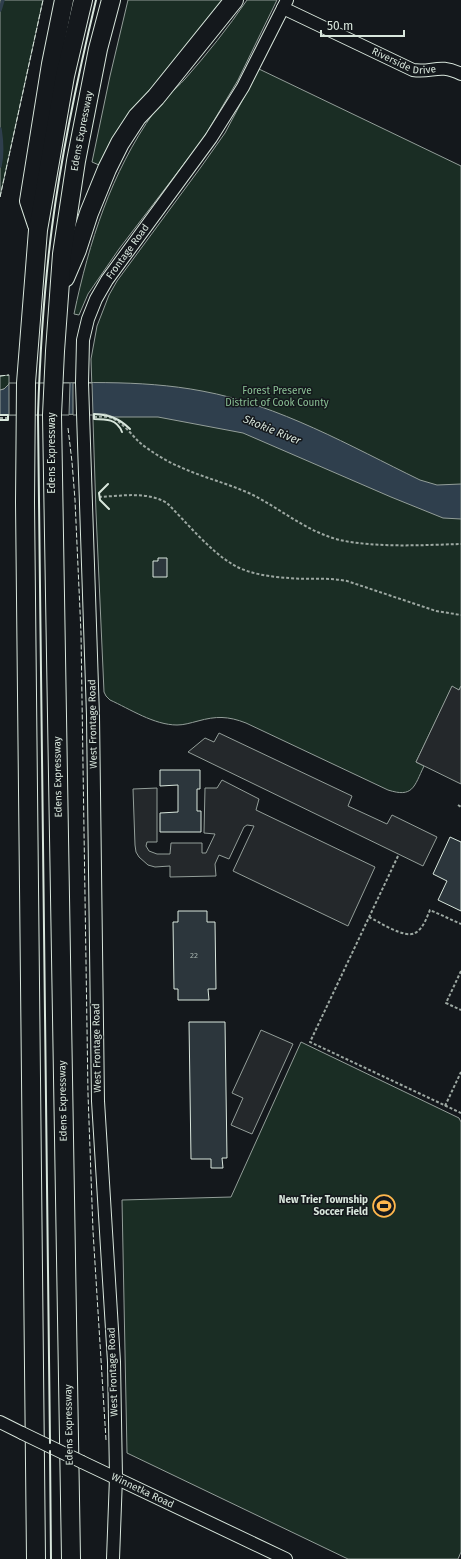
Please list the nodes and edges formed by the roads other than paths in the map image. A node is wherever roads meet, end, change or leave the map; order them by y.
1 (64, 0) edge
2 (83, 0) edge
3 (111, 0) edge
4 (234, 0) edge
5 (285, 4) edge
6 (461, 74) edge
7 (38, 230) junction
8 (60, 290) junction
9 (86, 537) joint
10 (0, 1422) edge
11 (116, 1477) junction
12 (36, 1559) edge
13 (70, 1559) edge
14 (114, 1559) edge
15 (286, 1559) edge

1 - 7 highway
2 - 7 highway
3 - 8 highway, Edens Expressway
4 - 8 highway
5 - 6 street, Riverside Drive
5 - 9 street, Frontage Road
7 - 12 highway
8 - 13 highway, Edens Expressway
9 - 11 street, West Frontage Road
10 - 11 street, Winnetka Road, bridge
11 - 14 street, West Frontage Road
11 - 15 street, Winnetka Road

